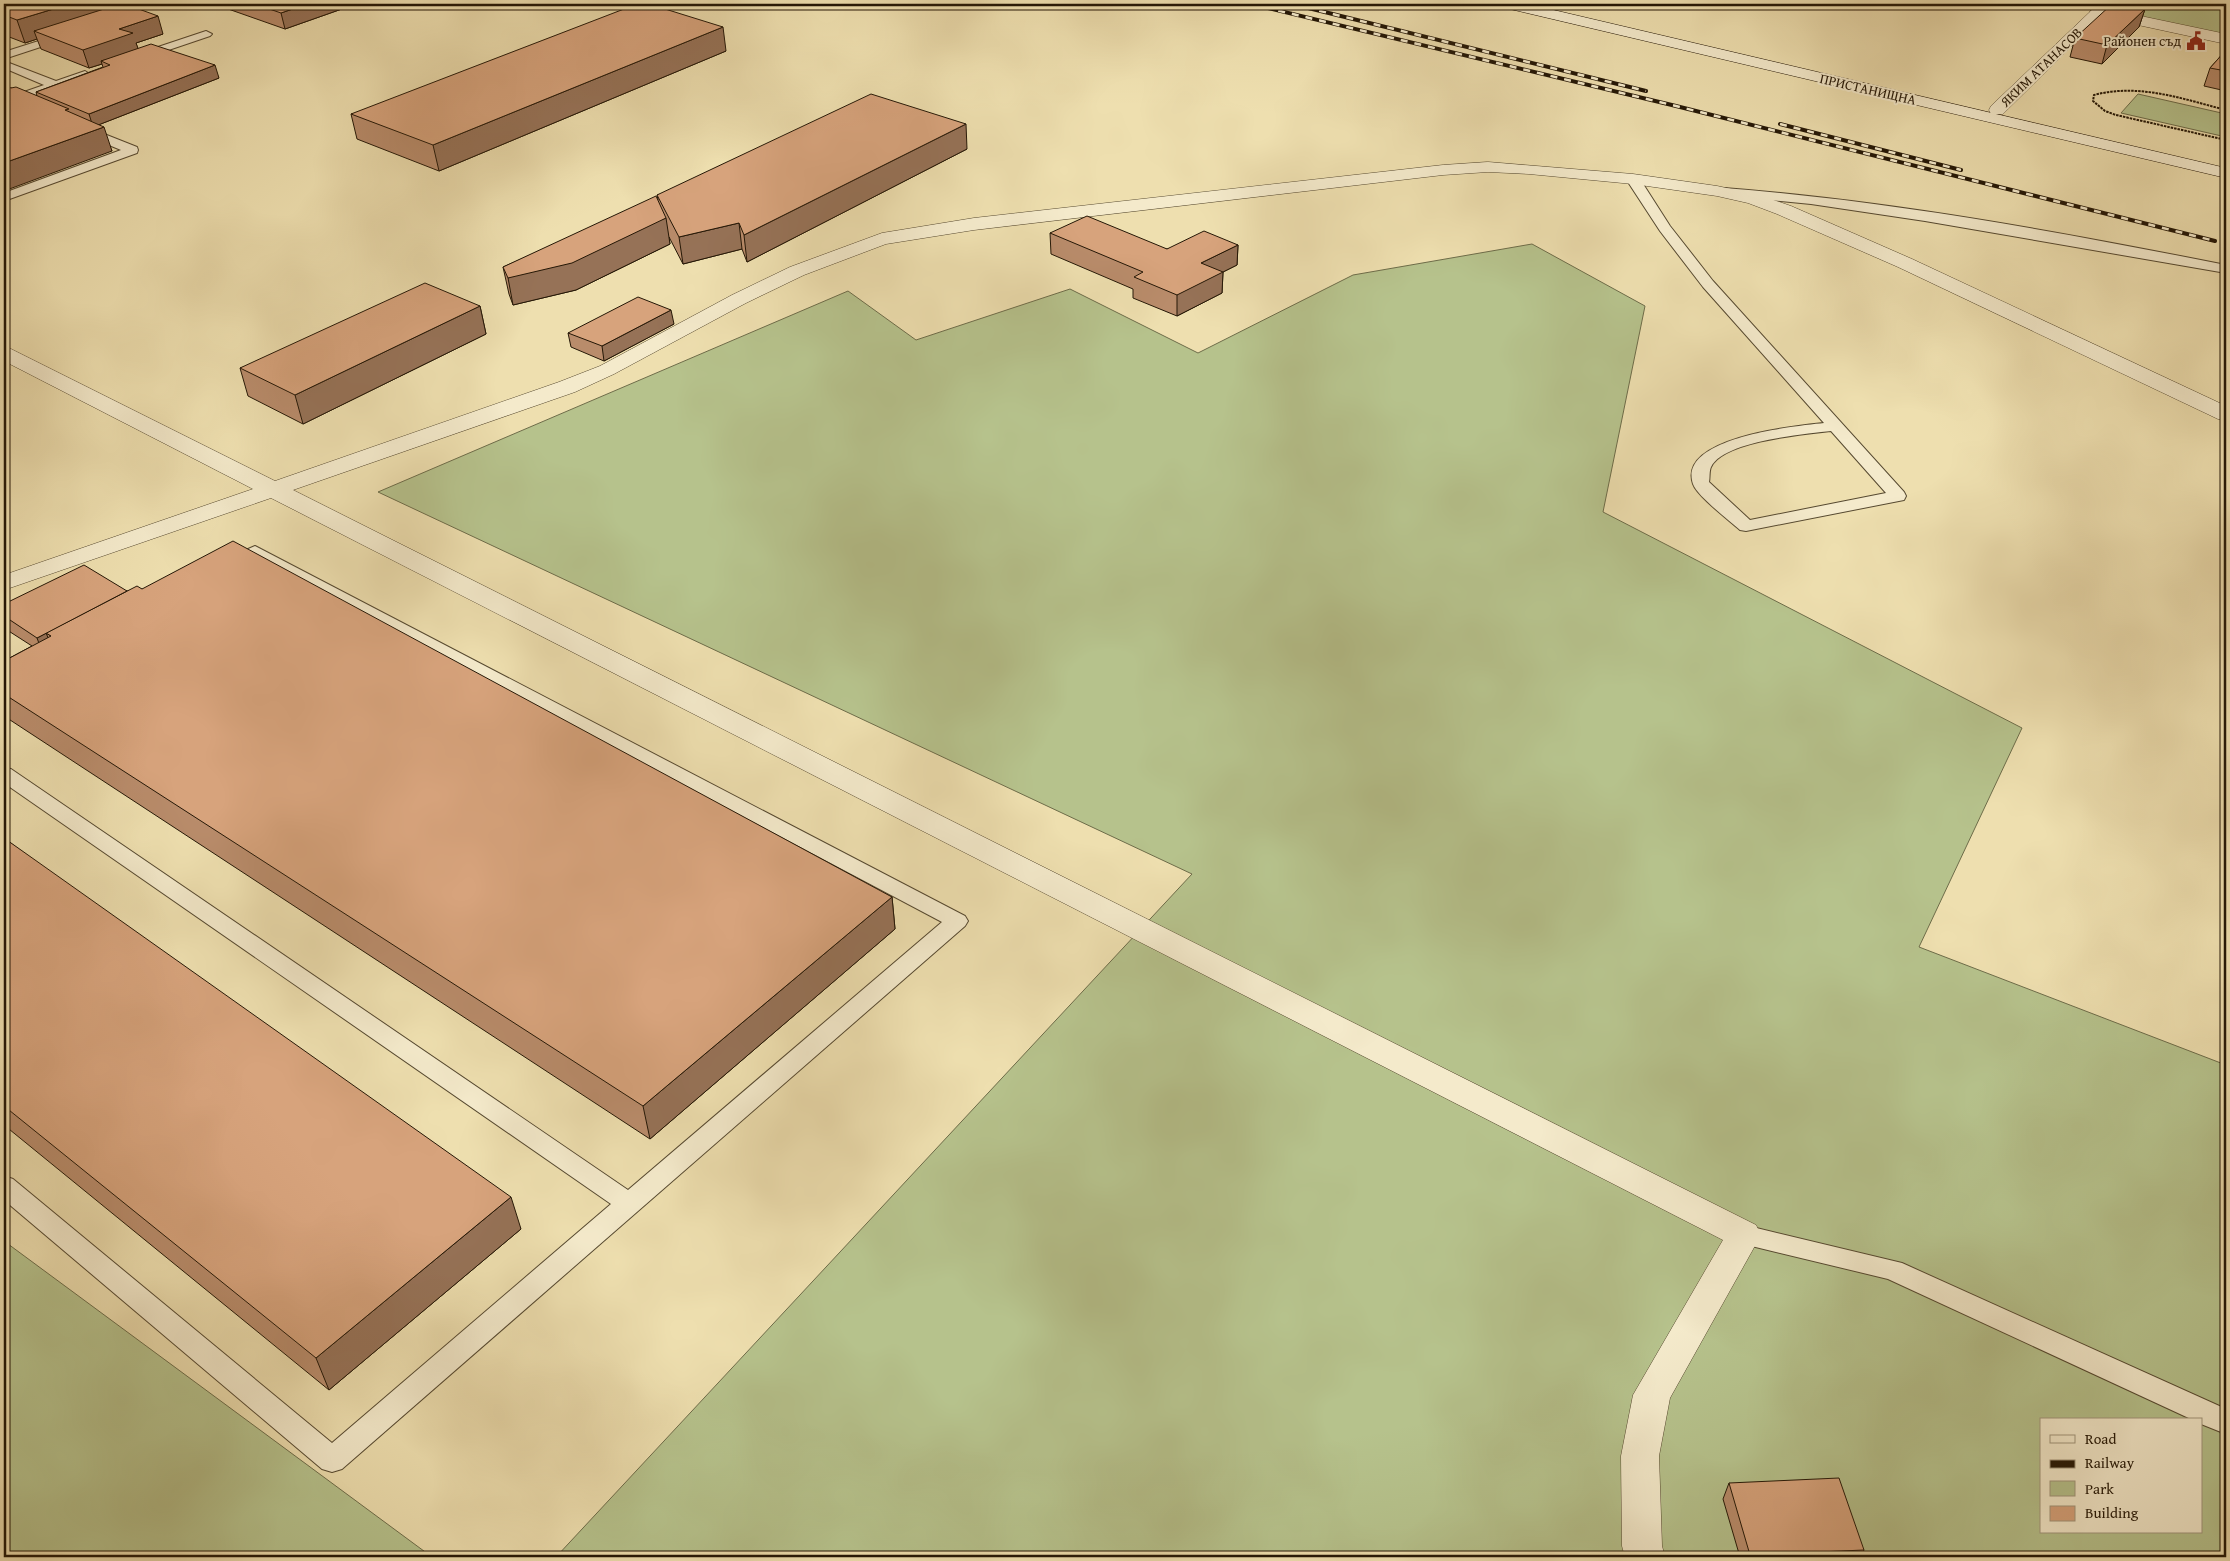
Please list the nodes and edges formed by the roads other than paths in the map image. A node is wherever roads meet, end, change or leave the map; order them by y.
1 (1510, 4) edge
2 (1545, 4) edge
3 (2103, 8) edge
4 (77, 32) edge
5 (206, 34) dead end
6 (2226, 38) edge
7 (4, 56) edge
8 (130, 60) edge
9 (4, 64) edge
10 (93, 72) edge
11 (55, 85) junction
12 (8, 101) edge
13 (31, 107) edge
14 (1998, 110) junction
15 (68, 123) edge
16 (2226, 164) edge
17 (2226, 173) edge
18 (1633, 179) junction
19 (1717, 191) junction
20 (4, 197) edge
21 (2226, 269) edge
22 (7, 357) edge
23 (2226, 414) edge
24 (1835, 426) junction
25 (271, 489) junction
26 (212, 574) edge
27 (4, 583) edge
28 (4, 774) edge
29 (4, 1186) edge
30 (630, 1204) junction
31 (1744, 1235) junction
32 (2226, 1422) edge
33 (1645, 1557) edge

1 - 17 street, ПРИСТАНИЩНА
2 - 14 street, ПРИСТАНИЩНА
3 - 6 street
3 - 14 street, ЯКИМ АТАНАСОВ
4 - 7 lane
5 - 8 lane
9 - 11 lane
10 - 11 lane
11 - 12 lane
12 - 13 lane
14 - 16 street, ПРИСТАНИЩНА
15 - 20 lane
18 - 19 street
18 - 24 lane
18 - 25 street
19 - 21 lane
19 - 23 street
22 - 25 street
24 - 24 lane
25 - 27 street
25 - 31 street
26 - 30 lane
28 - 30 lane
29 - 30 lane
31 - 32 lane
31 - 33 street

